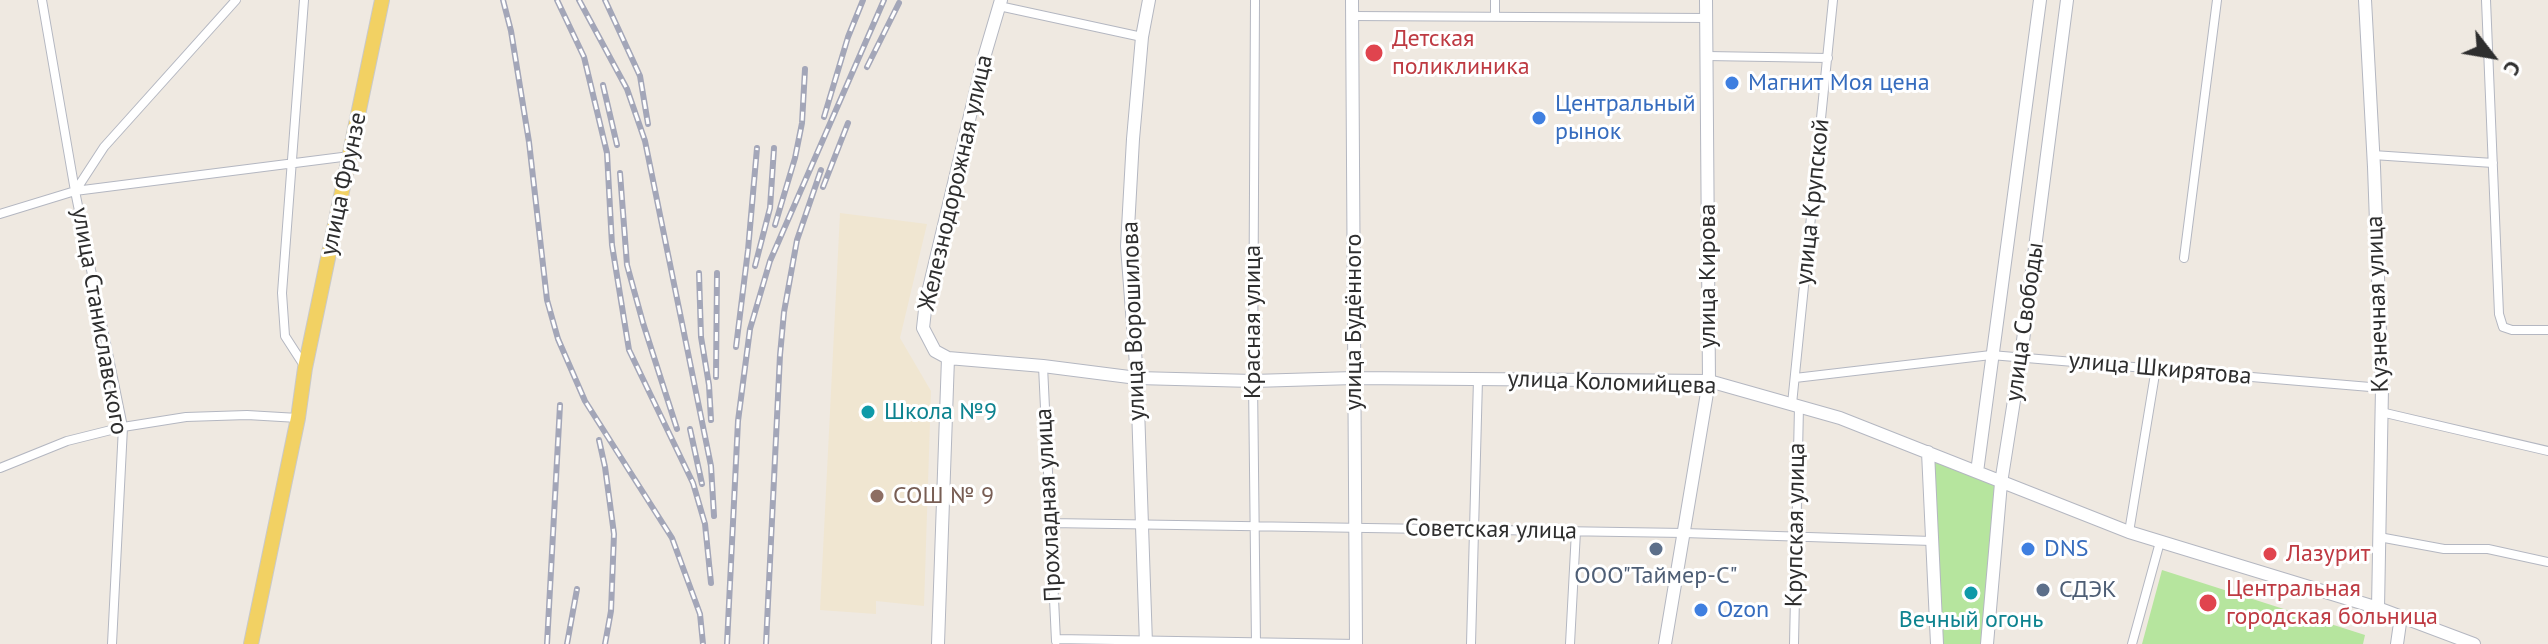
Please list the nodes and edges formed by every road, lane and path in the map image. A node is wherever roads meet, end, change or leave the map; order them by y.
1 (42, 0) edge
2 (236, 0) edge
3 (304, 0) edge
4 (382, 0) edge
5 (1149, 0) edge
6 (1255, 0) edge
7 (1352, 0) edge
8 (1495, 0) edge
9 (1706, 0) edge
10 (1833, 0) edge
11 (2040, 0) edge
12 (2067, 0) edge
13 (2217, 0) edge
14 (2365, 0) edge
15 (2486, 0) edge
16 (1000, 3) edge
17 (1352, 16) junction
18 (1495, 17) junction
19 (1706, 18) junction
20 (1142, 37) junction
21 (1707, 56) junction
22 (1828, 58) junction
23 (2373, 155) junction
24 (350, 156) junction
25 (291, 163) junction
26 (2493, 163) junction
27 (75, 191) junction
28 (0, 214) edge
29 (2184, 258) dead end
30 (2548, 330) edge
31 (1991, 355) junction
32 (2021, 356) junction
33 (948, 358) junction
34 (1043, 366) junction
35 (305, 368) junction
36 (2156, 368) junction
37 (1137, 378) junction
38 (1354, 378) junction
39 (1795, 378) junction
40 (1478, 379) junction
41 (1253, 381) junction
42 (1709, 381) junction
43 (2382, 388) junction
44 (1796, 405) junction
45 (2381, 412) junction
46 (298, 418) junction
47 (123, 427) junction
48 (2548, 451) edge
49 (1928, 452) junction
50 (0, 468) edge
51 (1977, 472) junction
52 (2001, 483) junction
53 (1050, 523) junction
54 (1141, 524) junction
55 (1255, 526) junction
56 (1356, 528) junction
57 (1474, 529) junction
58 (1576, 531) junction
59 (2129, 532) junction
60 (1684, 533) junction
61 (1795, 537) junction
62 (2379, 537) junction
63 (1932, 541) junction
64 (2160, 542) junction
65 (2548, 562) edge
66 (2378, 608) junction
67 (2401, 616) junction
68 (1056, 641) edge
69 (1146, 642) edge
70 (1256, 643) edge
71 (112, 644) edge
72 (251, 644) edge
73 (938, 644) edge
74 (1357, 644) edge
75 (1471, 644) edge
76 (1570, 644) edge
77 (1665, 644) edge
78 (1794, 644) edge
79 (1937, 644) edge
80 (1987, 644) edge
81 (2132, 644) edge
82 (2397, 644) edge
83 (2474, 644) edge

1 - 27 street, улица Станиславского
2 - 27 street
3 - 25 street, улица Фрунзе
4 - 24 main road, улица Фрунзе
5 - 20 main road, улица Ворошилова
6 - 41 street, Красная улица
7 - 17 main road, улица Будённого
8 - 18 street
9 - 19 main road, улица Кирова
10 - 22 street, улица Крупской
11 - 31 main road, улица Свободы
12 - 32 main road, улица Свободы
13 - 29 street
14 - 23 main road, Кузнечная улица
15 - 26 street
16 - 20 street
16 - 33 main road, Железнодорожная улица
17 - 18 street
17 - 38 main road, улица Будённого
18 - 19 street
19 - 21 main road, улица Кирова
20 - 37 main road, улица Ворошилова
21 - 22 street
21 - 42 main road, улица Кирова
22 - 39 street, улица Крупской
23 - 26 street
23 - 43 main road, Кузнечная улица
24 - 25 street
24 - 35 main road, улица Фрунзе
25 - 27 street
25 - 35 street, улица Фрунзе
26 - 30 street
27 - 28 street
27 - 47 street, улица Станиславского
31 - 32 street, улица Шкирятова
31 - 39 street, улица Шкирятова
31 - 51 main road, улица Свободы
32 - 36 street, улица Шкирятова
32 - 52 main road, улица Свободы
33 - 34 main road, улица Коломийцева
33 - 73 main road
34 - 37 main road, улица Коломийцева
34 - 53 street, Прохладная улица
35 - 46 main road, улица Фрунзе
36 - 43 street, улица Шкирятова
36 - 59 street
37 - 41 main road, улица Коломийцева
37 - 54 main road, улица Ворошилова
38 - 40 main road, улица Коломийцева
38 - 41 main road, улица Коломийцева
38 - 56 main road, улица Будённого
39 - 44 street, улица Крупской
40 - 42 main road, улица Коломийцева
40 - 57 street
41 - 55 street, Красная улица
42 - 44 main road, улица Коломийцева
42 - 60 main road, улица Кирова
43 - 45 main road, Кузнечная улица
44 - 49 main road, улица Коломийцева
44 - 61 street, Крупская улица
45 - 48 street
45 - 62 main road, Кузнечная улица
46 - 47 street
46 - 72 main road, улица Фрунзе
47 - 50 street
47 - 71 street, улица Станиславского
49 - 51 main road, улица Коломийцева
49 - 63 main road
51 - 52 main road, улица Коломийцева
52 - 59 main road, улица Коломийцева
52 - 80 main road, улица Свободы
53 - 54 street, Советская улица
53 - 68 street, Прохладная улица
54 - 55 street, Советская улица
54 - 69 main road, улица Ворошилова
55 - 56 street, Советская улица
55 - 70 street, Красная улица
56 - 57 street, Советская улица
56 - 74 main road, улица Будённого
57 - 58 street, Советская улица
57 - 75 street
58 - 60 street, Советская улица
58 - 76 street
59 - 64 main road, улица Коломийцева
60 - 61 street, Советская улица
60 - 77 main road, улица Кирова
61 - 63 street, Советская улица
61 - 78 street, Крупская улица
62 - 65 street
62 - 66 main road, Кузнечная улица
63 - 79 main road
64 - 66 main road, улица Коломийцева
64 - 81 street
66 - 67 main road, улица Коломийцева
67 - 82 main road
67 - 83 main road, улица Коломийцева
68 - 69 street
69 - 70 street
70 - 74 street

